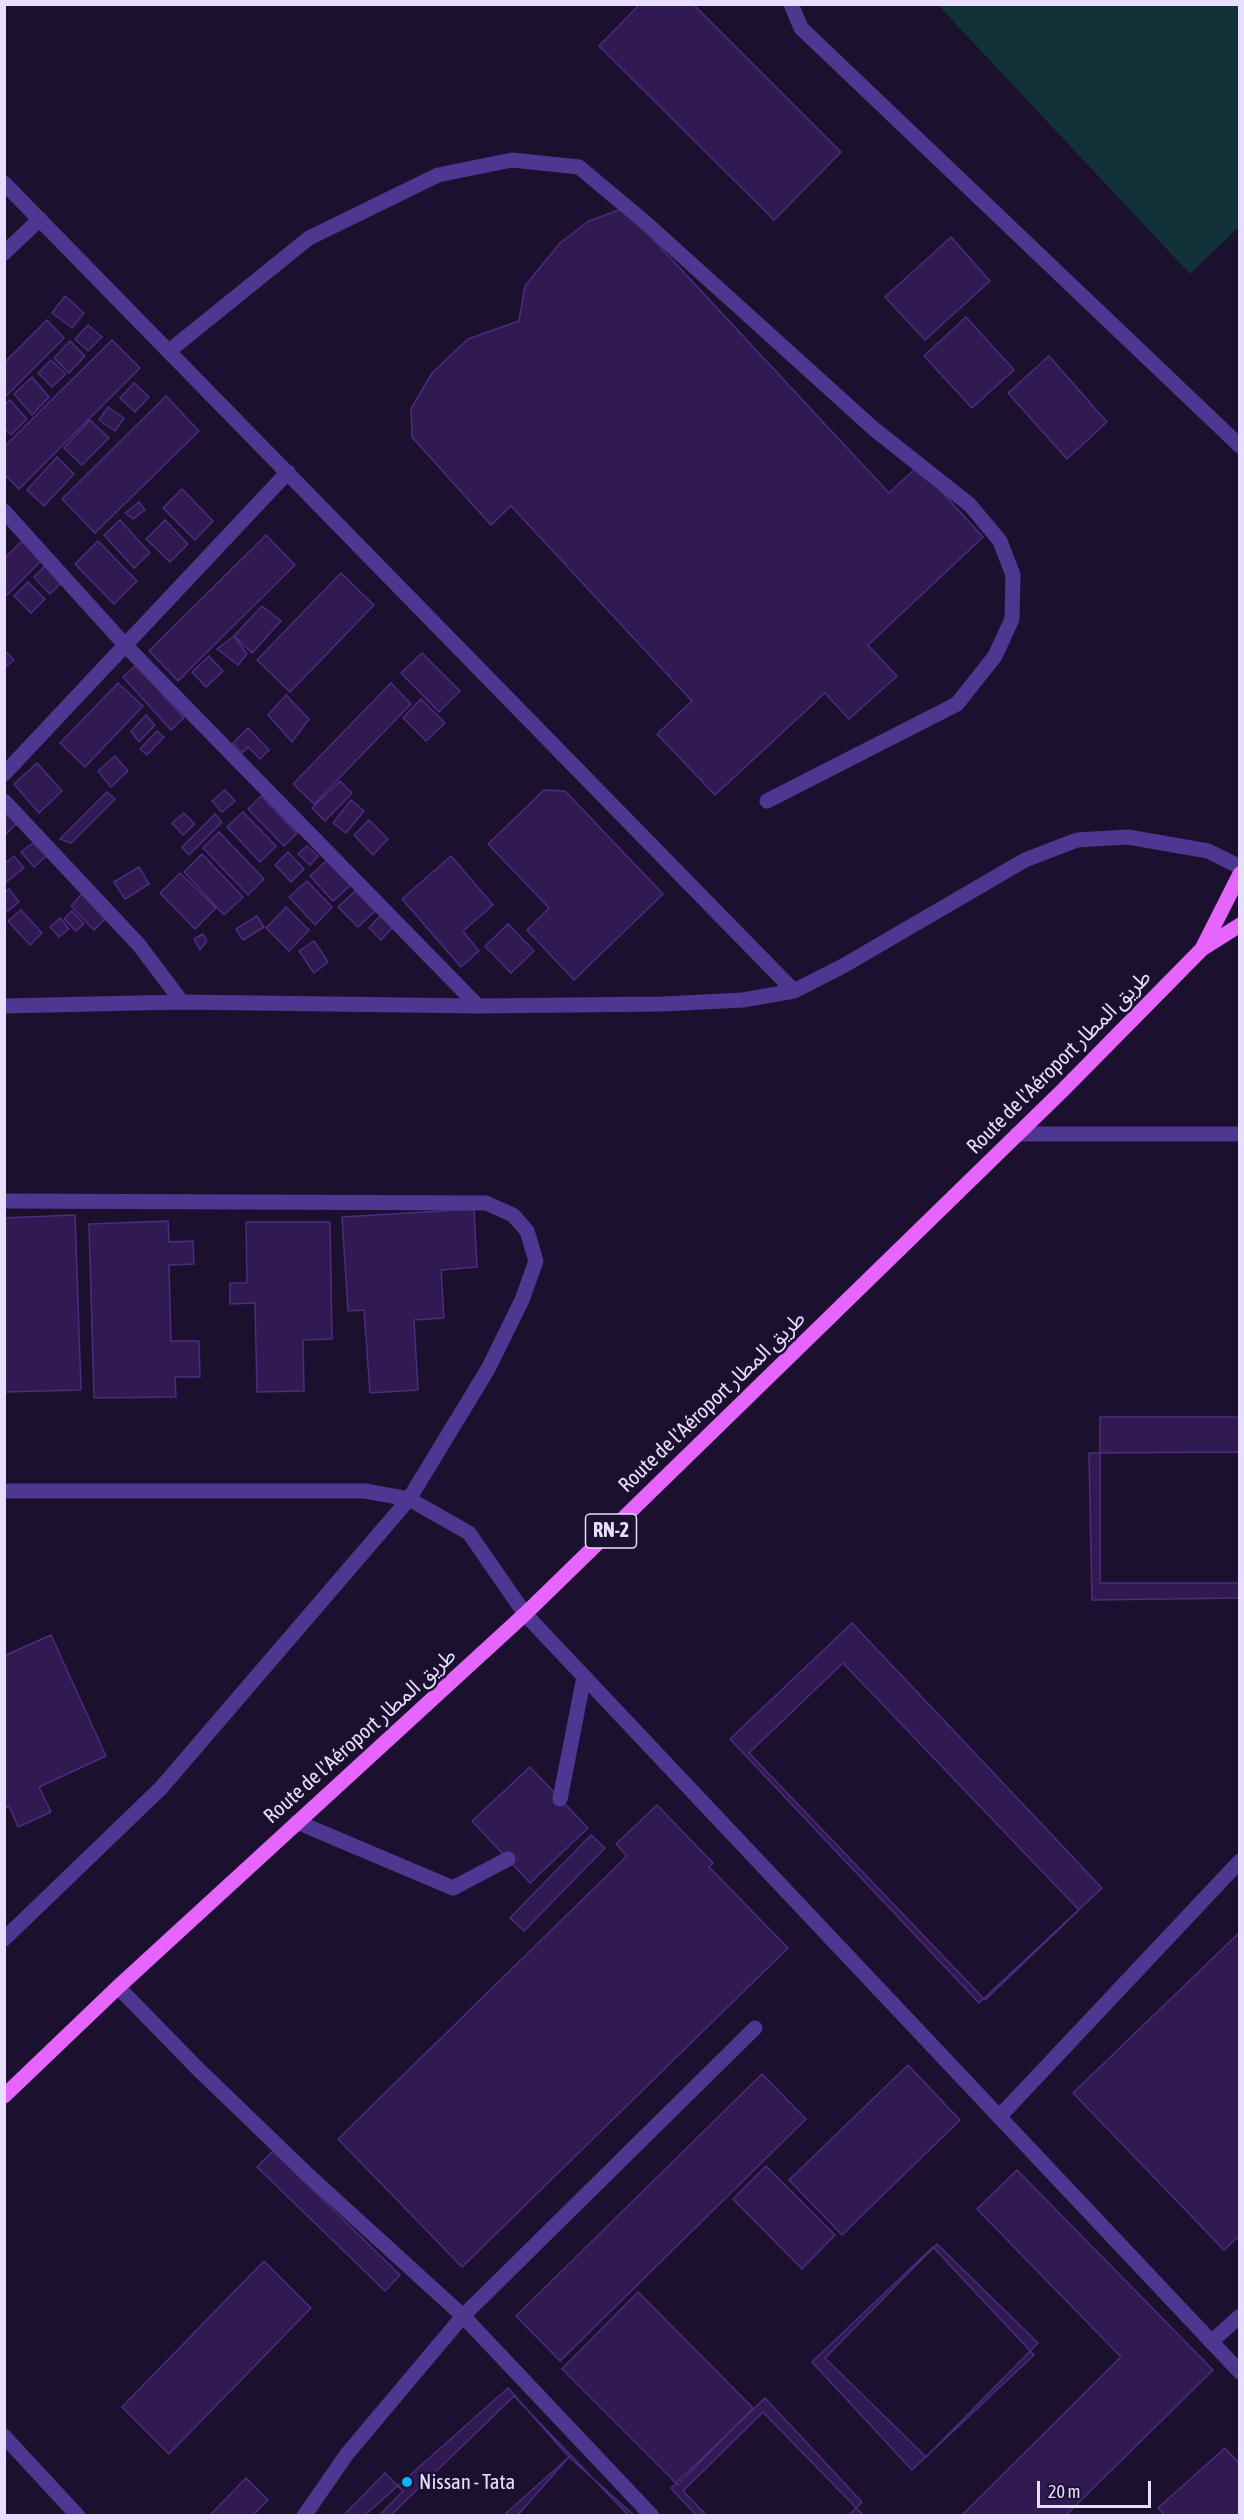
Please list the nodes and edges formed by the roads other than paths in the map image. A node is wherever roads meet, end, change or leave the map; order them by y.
1 (791, 4) edge
2 (4, 183) edge
3 (40, 219) junction
4 (4, 254) edge
5 (169, 351) junction
6 (1239, 446) edge
7 (288, 472) junction
8 (4, 511) edge
9 (125, 645) junction
10 (4, 774) edge
11 (4, 801) edge
12 (767, 801) dead end
13 (1239, 867) edge
14 (1239, 874) edge
15 (1239, 925) edge
16 (1202, 950) junction
17 (794, 991) junction
18 (182, 1002) junction
19 (4, 1006) edge
20 (478, 1006) junction
21 (1017, 1134) junction
22 (1239, 1134) edge
23 (4, 1201) edge
24 (4, 1491) edge
25 (409, 1498) junction
26 (525, 1614) junction
27 (584, 1677) junction
28 (560, 1799) dead end
29 (297, 1822) junction
30 (508, 1859) dead end
31 (1239, 1861) edge
32 (4, 1940) edge
33 (118, 1987) junction
34 (755, 2028) dead end
35 (4, 2096) edge
36 (999, 2117) junction
37 (463, 2316) junction
38 (1239, 2316) edge
39 (1211, 2342) junction
40 (1239, 2372) edge
41 (4, 2436) edge
42 (78, 2516) edge
43 (304, 2516) edge
44 (652, 2516) edge

1 - 6 street
2 - 3 street
3 - 4 street
3 - 5 street
5 - 7 street
5 - 12 street
7 - 9 street
7 - 17 street
8 - 9 street
9 - 10 street
9 - 20 street
11 - 18 street
13 - 17 street
14 - 16 main road, RN-2
15 - 16 main road, RN-2
16 - 21 main road, Route de l'Aéroport طريق المطار / RN-2
17 - 20 street
18 - 19 street
18 - 20 street
21 - 22 street
21 - 26 main road, Route de l'Aéroport طريق المطار / RN-2
23 - 25 street
24 - 25 street
25 - 26 street
25 - 32 street
26 - 27 street
26 - 29 main road, Route de l'Aéroport طريق المطار / RN-2
27 - 28 street
27 - 36 street
29 - 30 street
29 - 33 main road, Route de l'Aéroport طريق المطار / RN-2
31 - 36 street
33 - 35 main road, Route de l'Aéroport طريق المطار / RN-2
33 - 37 street
34 - 37 street
36 - 39 street
37 - 43 street
37 - 44 street
38 - 39 street
39 - 40 street
41 - 42 street

